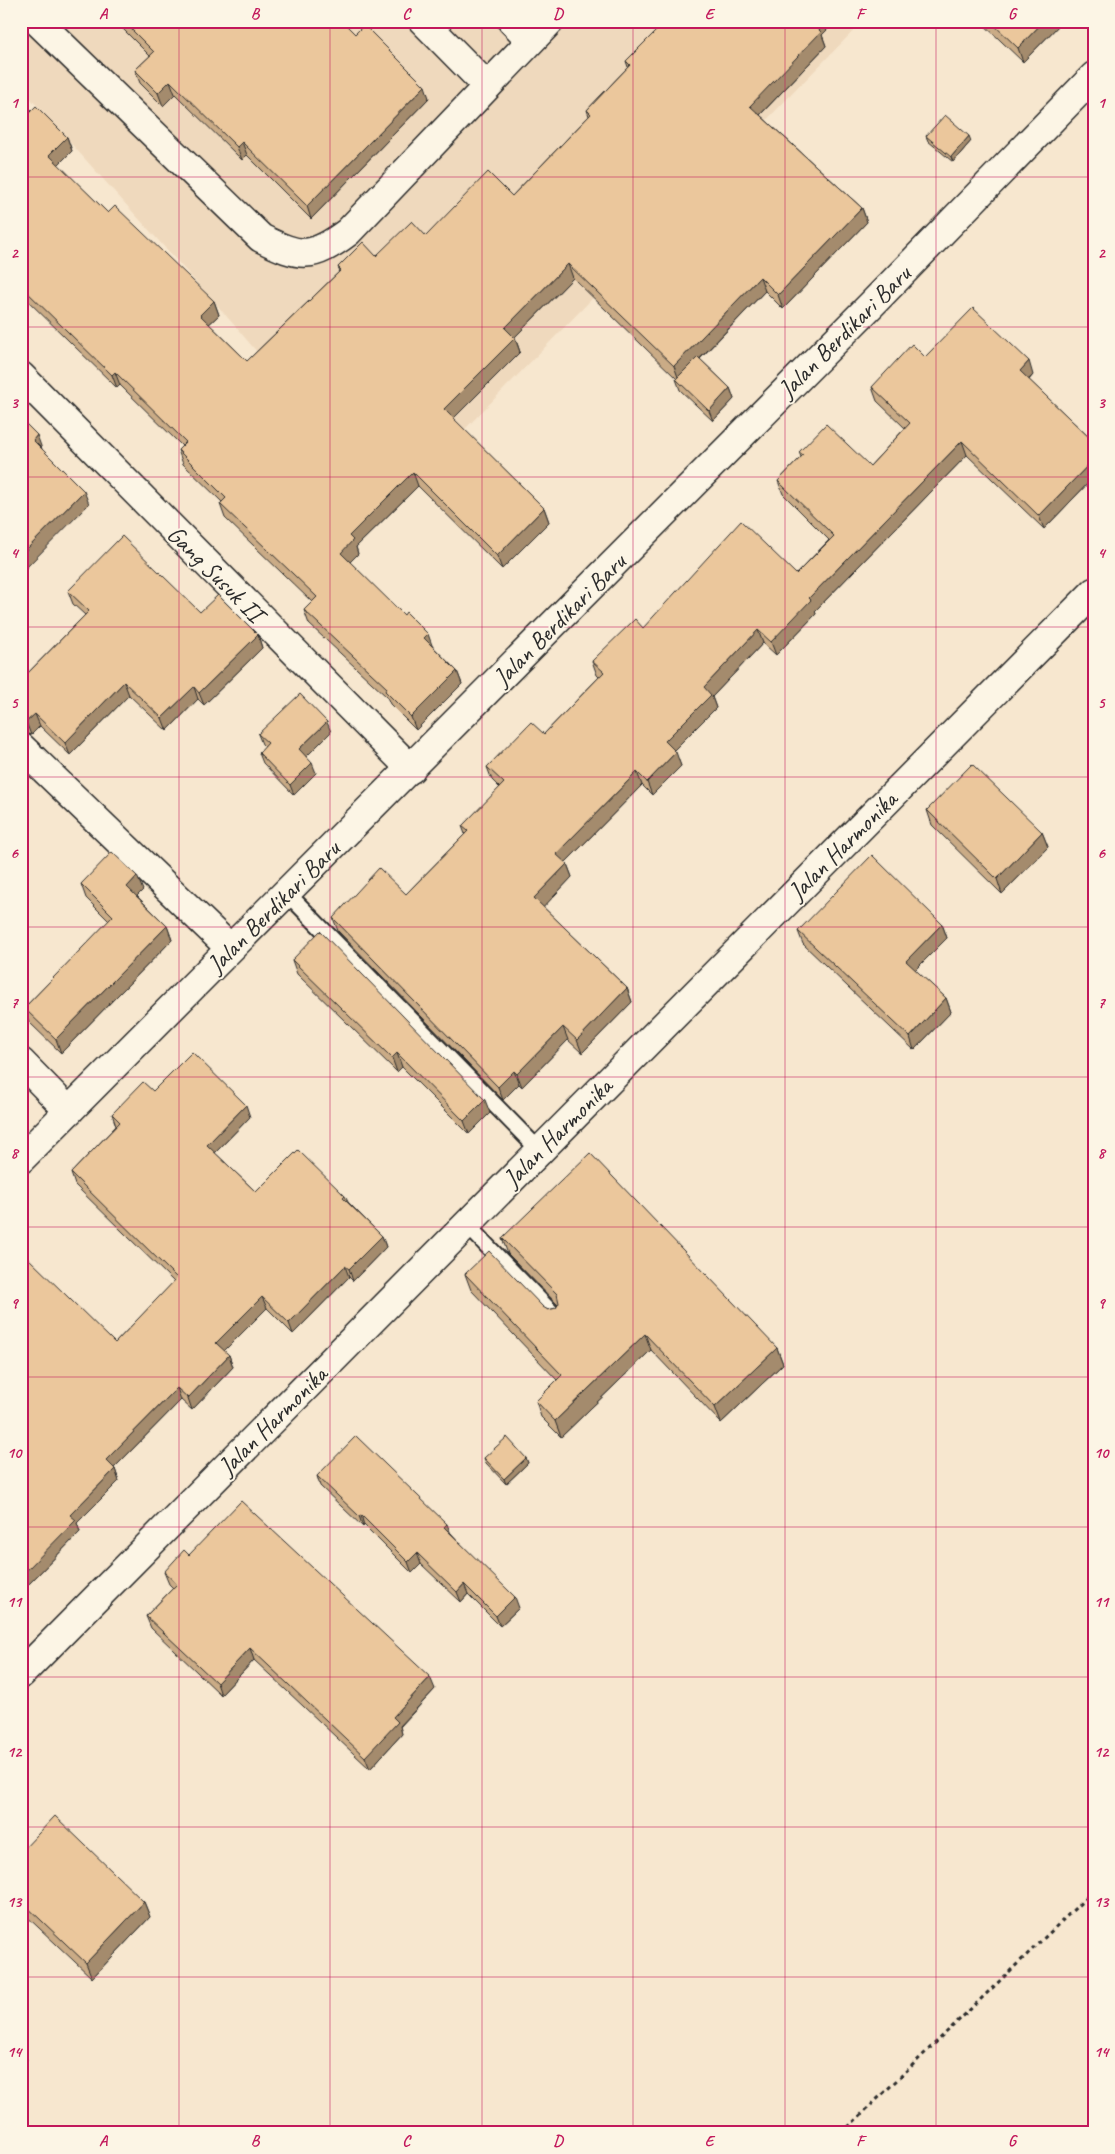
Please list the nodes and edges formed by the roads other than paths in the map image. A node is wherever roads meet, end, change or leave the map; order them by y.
1 (37, 21) edge
2 (423, 21) edge
3 (512, 21) edge
4 (540, 31) edge
5 (1094, 76) edge
6 (487, 86) junction
7 (21, 376) edge
8 (1094, 592) edge
9 (21, 747) edge
10 (411, 769) junction
11 (286, 892) junction
12 (230, 948) junction
13 (21, 1062) edge
14 (69, 1111) junction
15 (539, 1150) junction
16 (21, 1158) edge
17 (466, 1224) junction
18 (556, 1317) edge
19 (21, 1674) edge

1 - 6 street
2 - 6 street
3 - 4 street
4 - 6 street
5 - 10 street, Jalan Berdikari Baru
7 - 10 street, Gang Susuk II
8 - 15 street, Jalan Harmonika
9 - 12 street
10 - 11 street, Jalan Berdikari Baru
11 - 12 street, Jalan Berdikari Baru
11 - 15 lane
12 - 14 street, Jalan Berdikari Baru
13 - 14 street
14 - 16 street, Jalan Berdikari Baru
15 - 17 street, Jalan Harmonika
17 - 18 lane
17 - 19 street, Jalan Harmonika

